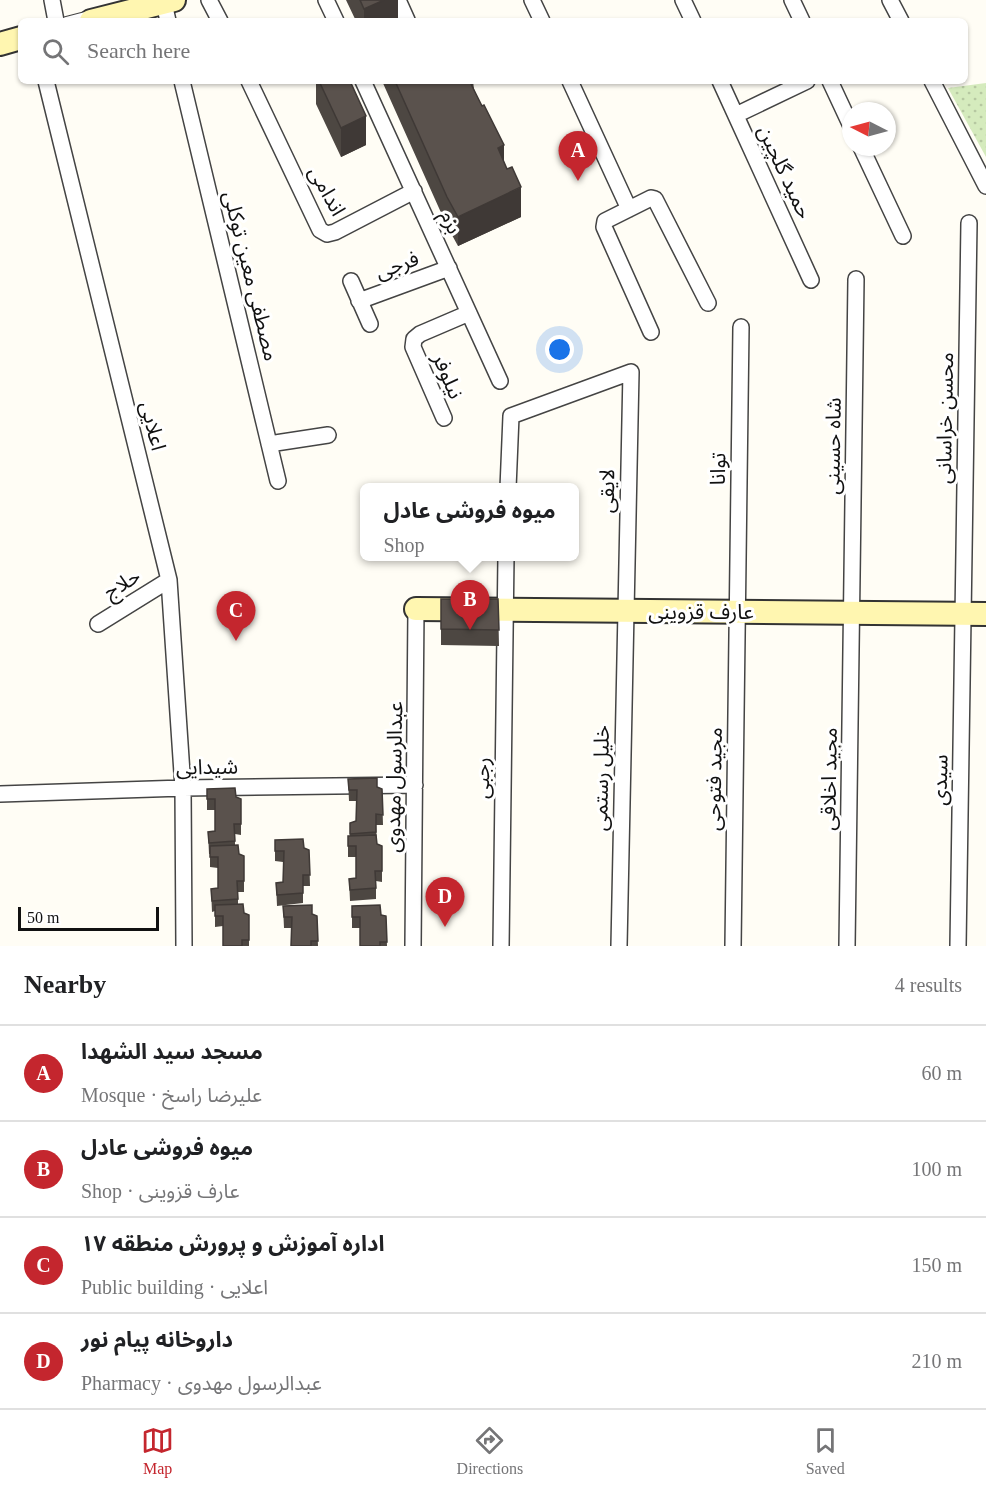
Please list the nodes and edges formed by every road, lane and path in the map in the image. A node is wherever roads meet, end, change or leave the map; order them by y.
1 (52, 0) edge
2 (209, 0) edge
3 (326, 0) edge
4 (398, 0) edge
5 (532, 0) edge
6 (683, 0) edge
7 (792, 0) edge
8 (890, 0) edge
9 (164, 6) edge
10 (55, 18) edge
11 (86, 18) edge
12 (106, 18) edge
13 (218, 18) edge
14 (335, 18) edge
15 (406, 18) edge
16 (541, 18) edge
17 (692, 18) edge
18 (801, 18) edge
19 (899, 18) edge
20 (18, 33) edge
21 (0, 37) edge
22 (18, 40) edge
23 (0, 44) edge
24 (47, 84) edge
25 (183, 84) edge
26 (250, 84) edge
27 (364, 84) edge
28 (571, 84) edge
29 (721, 84) edge
30 (801, 84) edge
31 (831, 84) edge
32 (934, 84) edge
33 (842, 107) edge
34 (736, 115) junction
35 (865, 156) edge
36 (986, 186) edge
37 (414, 191) junction
38 (629, 208) junction
39 (969, 223) dead end
40 (903, 236) dead end
41 (449, 268) junction
42 (856, 279) dead end
43 (811, 280) dead end
44 (351, 281) dead end
45 (359, 301) junction
46 (708, 303) dead end
47 (469, 313) junction
48 (370, 324) dead end
49 (741, 327) dead end
50 (651, 332) dead end
51 (500, 381) dead end
52 (444, 418) dead end
53 (328, 435) dead end
54 (269, 444) junction
55 (278, 481) dead end
56 (508, 483) edge
57 (506, 561) edge
58 (169, 579) junction
59 (416, 609) joint
60 (505, 610) junction
61 (626, 611) junction
62 (738, 612) junction
63 (852, 613) junction
64 (963, 614) junction
65 (986, 614) edge
66 (98, 624) dead end
67 (415, 785) junction
68 (183, 788) junction
69 (0, 794) edge
70 (184, 946) edge
71 (413, 946) edge
72 (501, 946) edge
73 (619, 946) edge
74 (733, 946) edge
75 (848, 946) edge
76 (958, 946) edge

1 - 10 street
2 - 13 street
3 - 14 street
4 - 15 street
5 - 16 street
6 - 17 street
7 - 18 street
8 - 19 street
9 - 11 lane
9 - 12 street
20 - 21 lane
22 - 23 street
24 - 58 street, اعلایی
25 - 54 street, مصطفی معین توکلی
26 - 37 street, اندامی
27 - 37 street, بزم
28 - 38 street
29 - 34 street, حمید گلچین
30 - 34 street
31 - 33 street
32 - 36 street
34 - 43 street, حمید گلچین
35 - 40 street
37 - 41 street, بزم
38 - 46 street
38 - 50 street
39 - 64 street, محسن خراسانی
41 - 45 street, فرجی
41 - 47 street, بزم
42 - 63 street, شاه حسینی
44 - 45 street
45 - 48 street
47 - 51 street, بزم
47 - 52 street, نیلوفر
49 - 62 street, توانا
53 - 54 street
54 - 55 street, مصطفی معین توکلی
56 - 61 street, لایقی
57 - 60 street, رجبی
58 - 66 street, حلاج
58 - 68 street, اعلایی
59 - 60 street, عارف قزوینی
59 - 67 street, عبدالرسول مهدوی
60 - 61 street, عارف قزوینی
60 - 72 street, رجبی
61 - 62 street, عارف قزوینی
61 - 73 street, خلیل رستمی
62 - 63 street, عارف قزوینی
62 - 74 street, مجید فتوحی
63 - 64 street, عارف قزوینی
63 - 75 street, مجید اخلاقی
64 - 65 street, عارف قزوینی
64 - 76 street, سیدی
67 - 68 street, شیدایی
67 - 71 street, عبدالرسول مهدوی
68 - 69 street, شیدایی
68 - 70 street, اعلایی

